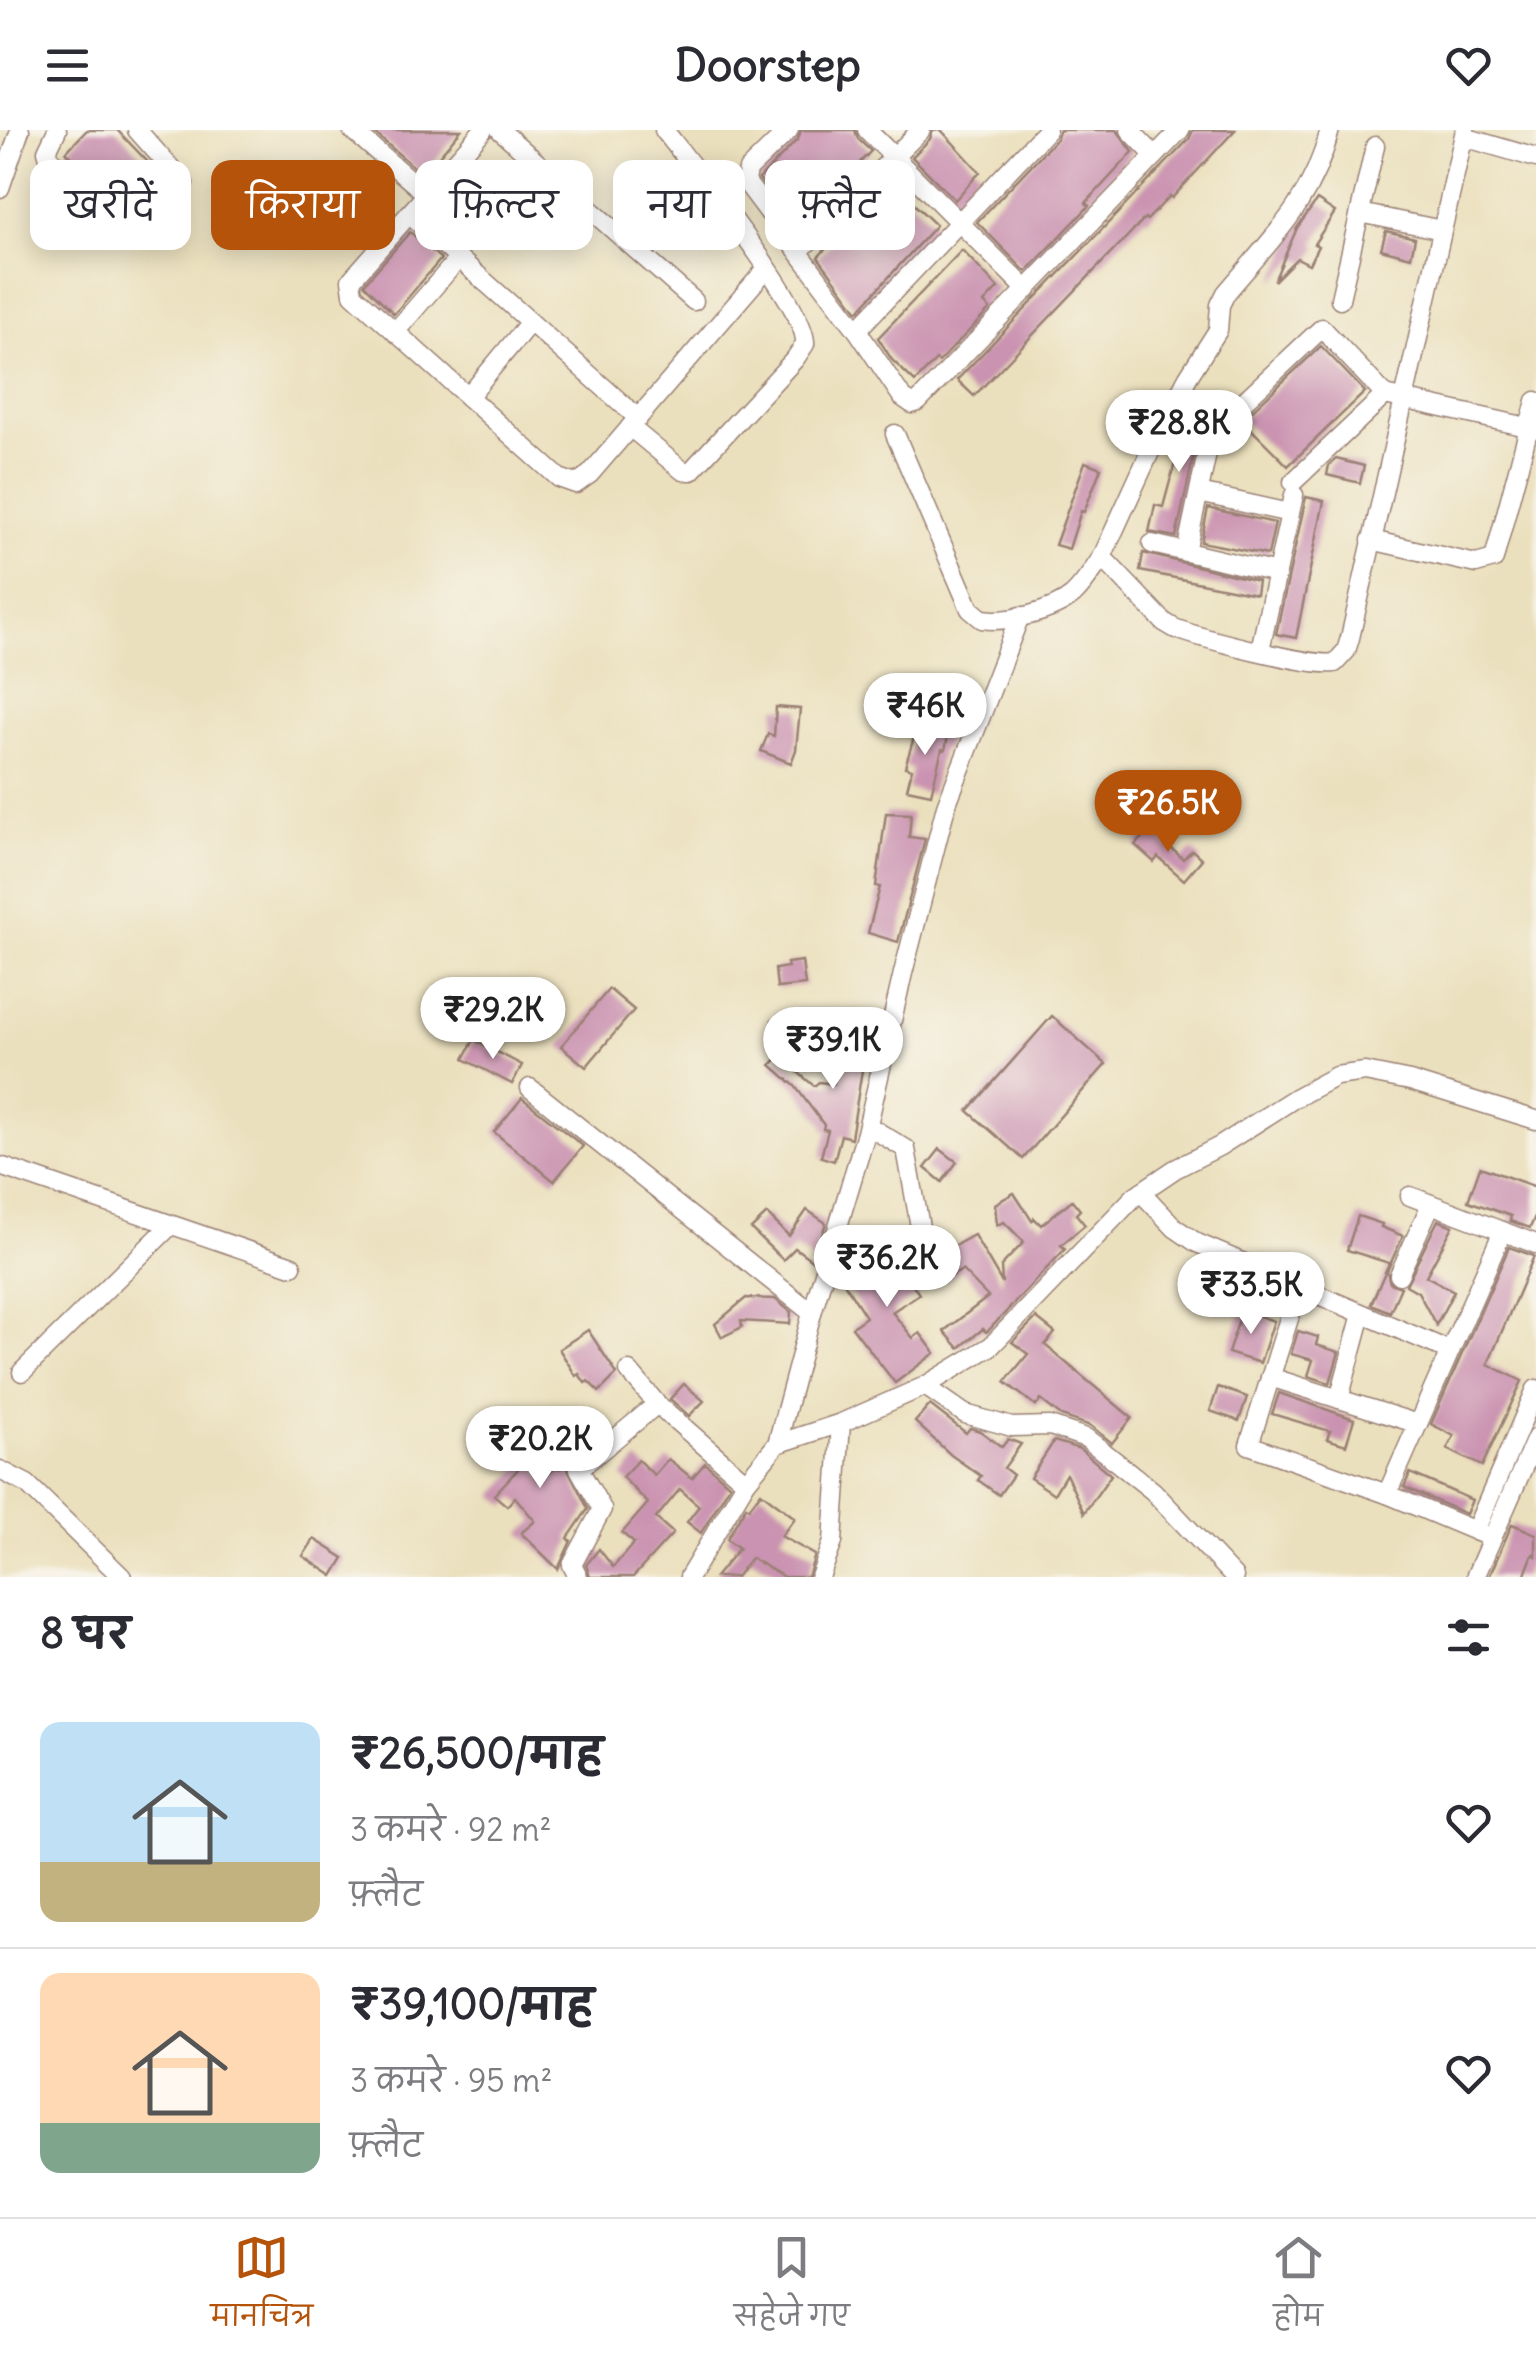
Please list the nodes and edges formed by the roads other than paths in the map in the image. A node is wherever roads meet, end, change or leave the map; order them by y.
1 (20, 130) edge
2 (57, 130) edge
3 (137, 130) edge
4 (352, 130) edge
5 (482, 130) edge
6 (500, 130) edge
7 (664, 130) edge
8 (789, 130) edge
9 (867, 130) edge
10 (921, 130) edge
11 (1047, 130) edge
12 (1130, 130) edge
13 (1180, 130) edge
14 (1330, 130) edge
15 (1464, 134) edge
16 (1375, 146) dead end
17 (1156, 156) junction
18 (894, 157) junction
19 (1536, 158) edge
20 (456, 160) edge
21 (415, 184) edge
22 (0, 188) edge
23 (415, 208) edge
24 (1360, 213) junction
25 (410, 214) junction
26 (960, 222) junction
27 (1442, 230) junction
28 (799, 251) junction
29 (459, 258) junction
30 (767, 268) junction
31 (1026, 290) junction
32 (1340, 299) dead end
33 (694, 301) dead end
34 (530, 322) junction
35 (857, 330) junction
36 (396, 332) junction
37 (1385, 396) junction
38 (468, 397) junction
39 (1404, 397) junction
40 (1536, 400) edge
41 (634, 423) junction
42 (1533, 429) edge
43 (895, 434) dead end
44 (1198, 494) junction
45 (1292, 497) junction
46 (1371, 540) junction
47 (1152, 544) dead end
48 (1186, 552) junction
49 (1102, 557) junction
50 (1277, 573) junction
51 (1026, 614) junction
52 (1260, 650) junction
53 (530, 1088) dead end
54 (1536, 1120) edge
55 (868, 1126) junction
56 (0, 1166) edge
57 (1141, 1192) junction
58 (1410, 1196) dead end
59 (1431, 1204) junction
60 (171, 1225) junction
61 (1503, 1232) junction
62 (1536, 1244) edge
63 (292, 1266) dead end
64 (927, 1266) dead end
65 (1399, 1275) dead end
66 (1298, 1288) junction
67 (812, 1313) junction
68 (1362, 1314) junction
69 (1450, 1351) junction
70 (629, 1371) dead end
71 (22, 1372) dead end
72 (1270, 1378) junction
73 (925, 1386) junction
74 (1536, 1389) edge
75 (1339, 1399) junction
76 (657, 1404) junction
77 (841, 1423) junction
78 (1418, 1424) junction
79 (1536, 1438) edge
80 (777, 1444) junction
81 (0, 1470) edge
82 (746, 1482) junction
83 (1387, 1494) junction
84 (1483, 1535) junction
85 (1476, 1575) edge
86 (122, 1577) edge
87 (578, 1577) edge
88 (689, 1577) edge
89 (820, 1577) edge
90 (1234, 1577) edge

1 - 22 street
2 - 3 street
4 - 21 street
5 - 20 street
6 - 33 street
7 - 30 street
8 - 28 street
9 - 18 street
10 - 18 street
11 - 26 street
12 - 17 street
13 - 17 street
14 - 49 street
15 - 19 street
15 - 27 street
16 - 24 street
17 - 31 street
18 - 26 street
18 - 28 street
23 - 25 street
24 - 27 street
24 - 32 street
25 - 29 street
25 - 36 street
26 - 31 street
26 - 35 street
27 - 39 street
28 - 35 street
29 - 34 street
29 - 36 street
30 - 41 street
30 - 41 street
31 - 35 street
34 - 38 street
34 - 41 street
36 - 38 street
37 - 39 street
37 - 44 street
37 - 45 street
38 - 41 street
39 - 42 street
39 - 46 street
40 - 42 street
42 - 46 street
43 - 51 street
44 - 45 street
44 - 48 street
45 - 50 street
46 - 52 street
47 - 48 street
48 - 50 street
49 - 51 street
49 - 52 street
50 - 52 street
51 - 55 street
53 - 67 street
54 - 57 street
55 - 64 street
55 - 67 street
56 - 60 street
57 - 66 street
57 - 73 street
58 - 59 street
59 - 61 street
59 - 65 street
60 - 63 street
60 - 71 street
61 - 62 street
61 - 69 street
66 - 68 street
66 - 72 street
67 - 80 street
68 - 69 street
68 - 75 street
69 - 78 street
70 - 76 street
72 - 75 street
72 - 83 street
73 - 77 street
73 - 90 street
74 - 84 street
75 - 78 street
76 - 82 street
76 - 87 street
77 - 80 street
77 - 89 street
78 - 83 street
79 - 84 street
80 - 82 street
81 - 86 street
82 - 88 street
83 - 84 street
84 - 85 street

